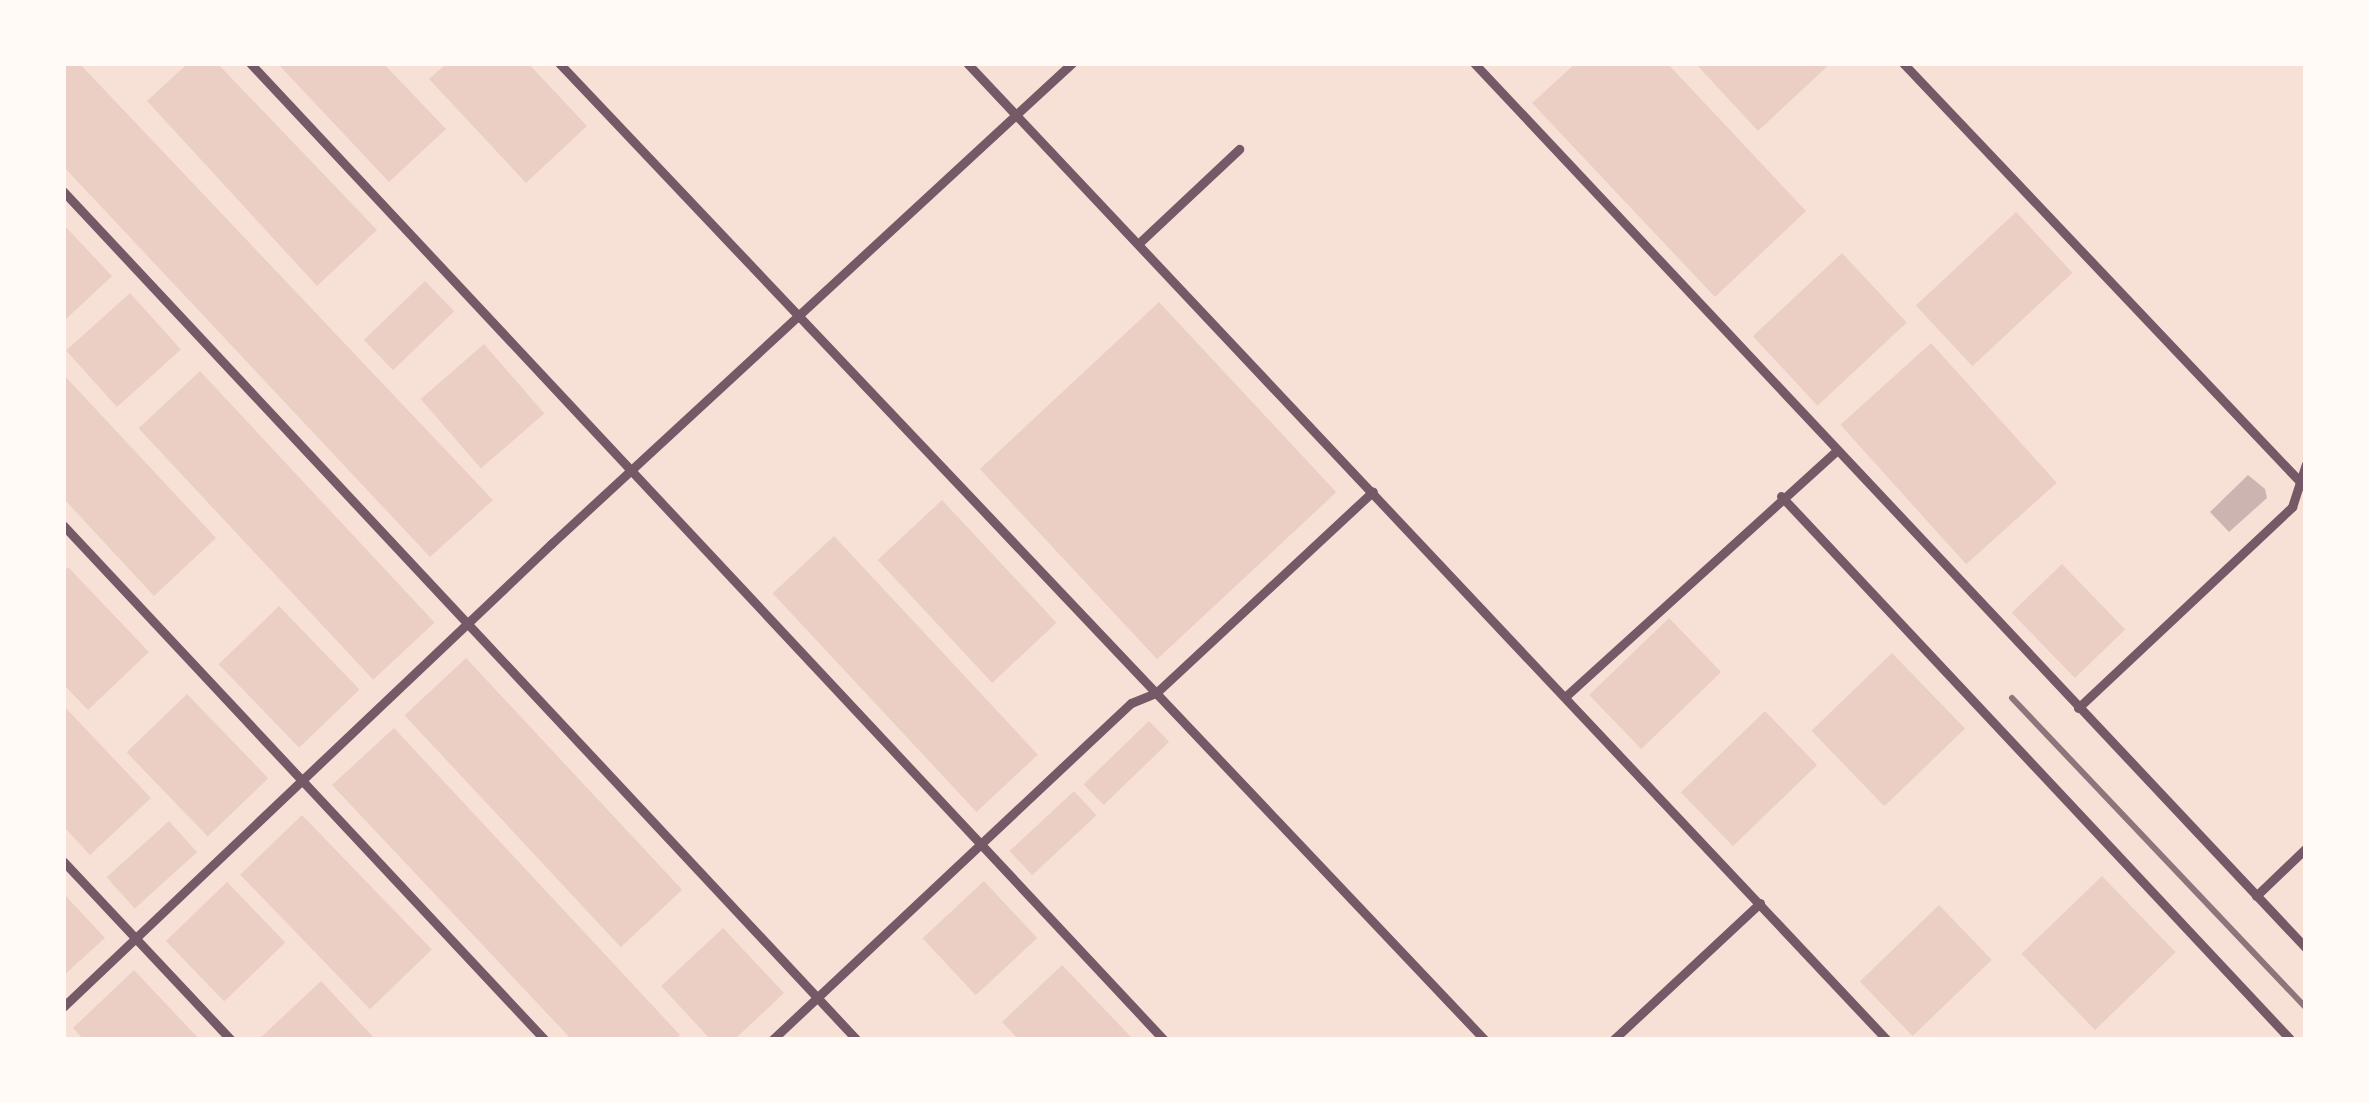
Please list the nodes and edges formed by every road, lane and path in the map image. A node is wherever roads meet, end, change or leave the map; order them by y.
1 (250, 63) edge
2 (559, 63) edge
3 (967, 63) edge
4 (1072, 63) edge
5 (1474, 63) edge
6 (1903, 63) edge
7 (1016, 116) junction
8 (1239, 149) dead end
9 (63, 191) edge
10 (1138, 244) junction
11 (796, 319) junction
12 (1837, 450) junction
13 (2306, 464) edge
14 (632, 471) junction
15 (2303, 485) edge
16 (1373, 491) junction
17 (1781, 496) junction
18 (63, 525) edge
19 (469, 625) junction
20 (1156, 693) junction
21 (1566, 696) junction
22 (2078, 708) junction
23 (303, 781) junction
24 (981, 844) junction
25 (2306, 848) edge
26 (63, 861) edge
27 (2255, 896) junction
28 (1760, 903) junction
29 (135, 939) junction
30 (2306, 948) edge
31 (818, 998) junction
32 (63, 1007) edge
33 (231, 1040) edge
34 (545, 1040) edge
35 (772, 1040) edge
36 (857, 1040) edge
37 (1164, 1040) edge
38 (1485, 1040) edge
39 (1613, 1040) edge
40 (1887, 1040) edge
41 (2291, 1040) edge

1 - 14 street
2 - 11 street
3 - 7 street
4 - 7 street
5 - 12 street
6 - 15 street
7 - 10 street
7 - 11 street
8 - 10 street
9 - 19 street
10 - 16 street
11 - 14 street
11 - 20 street
12 - 17 street
12 - 22 street
13 - 15 street
14 - 19 street
14 - 24 street
15 - 22 street
16 - 20 street
16 - 21 street
17 - 21 street
17 - 41 street
18 - 23 street
19 - 23 street
19 - 31 street
20 - 24 street
20 - 38 street
21 - 28 street
22 - 27 street
23 - 29 street
23 - 34 street
24 - 31 street
24 - 37 street
25 - 27 street
26 - 29 street
27 - 30 street
28 - 39 street
28 - 40 street
29 - 32 street
29 - 33 street
31 - 35 street
31 - 36 street

